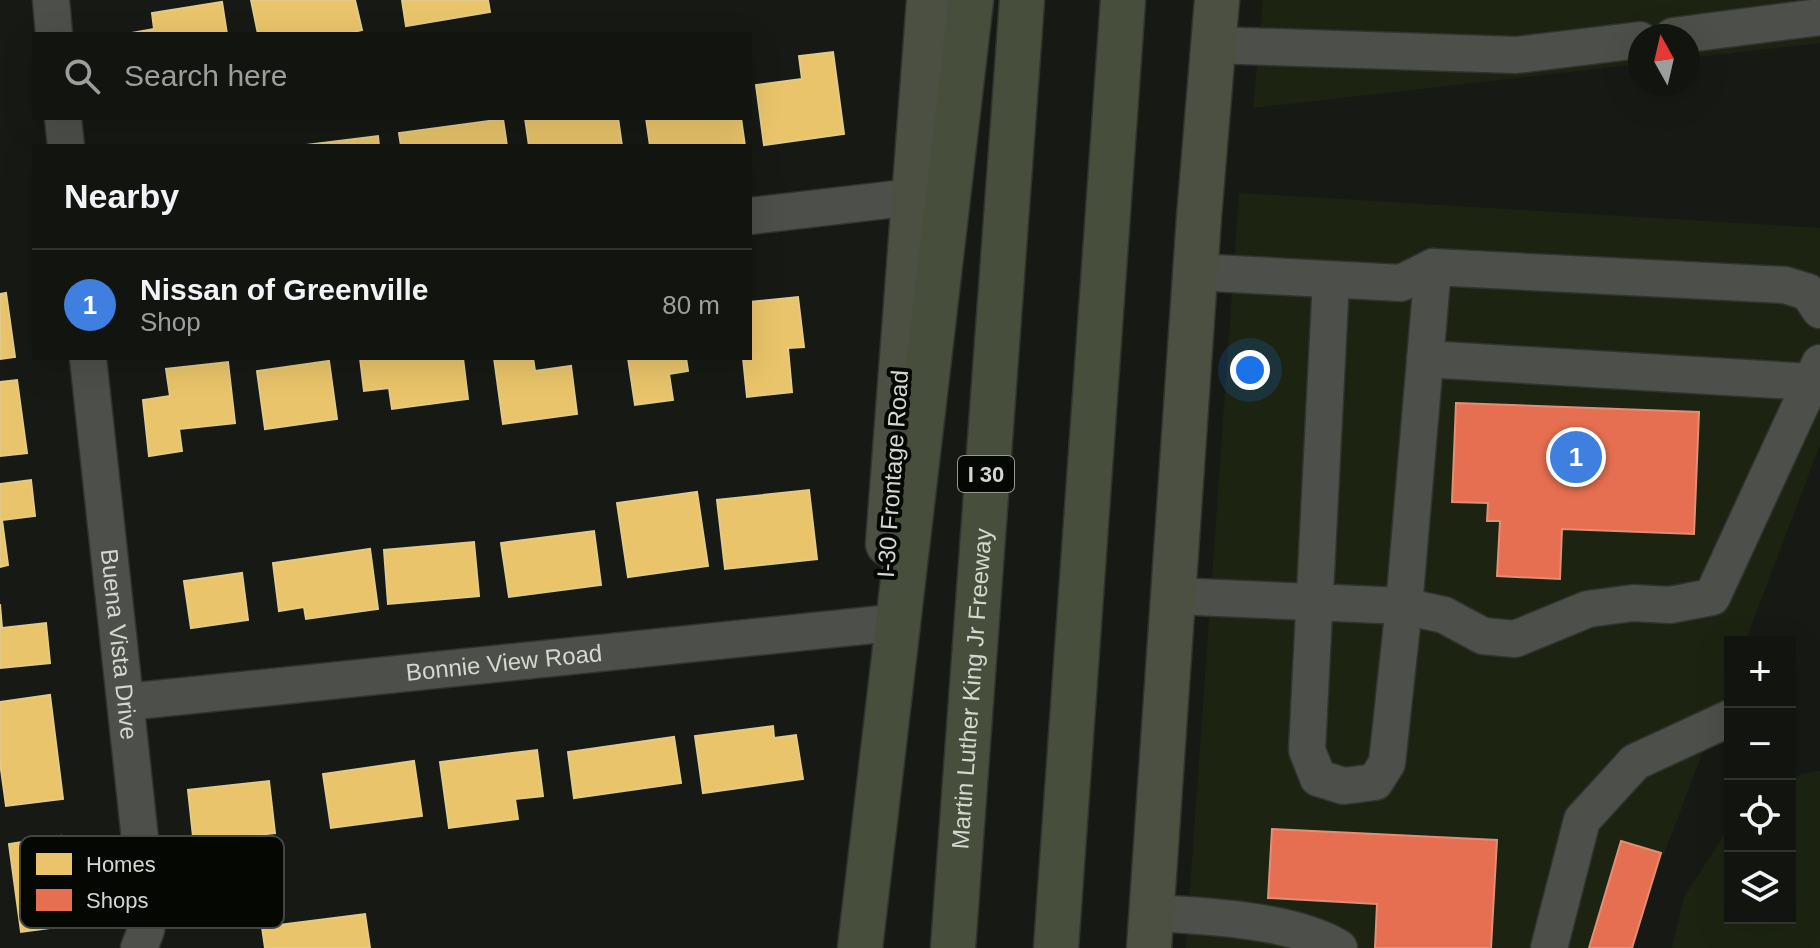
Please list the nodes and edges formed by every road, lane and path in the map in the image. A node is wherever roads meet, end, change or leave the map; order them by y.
1 (51, 0) edge
2 (929, 0) edge
3 (971, 0) edge
4 (1022, 0) edge
5 (1123, 0) edge
6 (1217, 0) edge
7 (1820, 17) edge
8 (54, 32) edge
9 (1700, 33) edge
10 (1628, 41) edge
11 (1213, 45) junction
12 (63, 120) edge
13 (66, 144) edge
14 (913, 197) junction
15 (752, 216) edge
16 (1433, 267) junction
17 (1195, 272) junction
18 (1331, 280) junction
19 (1820, 310) edge
20 (1425, 359) junction
21 (88, 360) edge
22 (1816, 372) edge
23 (1173, 596) junction
24 (1314, 602) junction
25 (1404, 606) junction
26 (882, 624) junction
27 (126, 702) junction
28 (1724, 721) edge
29 (140, 836) edge
30 (1151, 930) edge
31 (860, 948) edge
32 (953, 948) edge
33 (1056, 948) edge
34 (1339, 948) edge
35 (1549, 948) edge

1 - 8 street
2 - 14 main road, I-30 Frontage Road
3 - 31 highway
4 - 32 highway, Martin Luther King Jr Freeway / I 30
5 - 33 highway
6 - 11 main road
7 - 9 street
10 - 11 street
11 - 17 main road
12 - 13 street
14 - 15 street
14 - 26 main road, I-30 Frontage Road
16 - 18 street
16 - 19 street
16 - 20 street
17 - 18 street
17 - 23 main road
18 - 24 street
20 - 22 street
20 - 25 street
21 - 27 street, Buena Vista Drive
22 - 25 street
23 - 24 street
23 - 30 main road
24 - 25 street
24 - 25 street
26 - 27 street, Bonnie View Road
26 - 31 main road, I-30 Frontage Road
27 - 29 street, Buena Vista Drive
28 - 35 street
30 - 34 street

